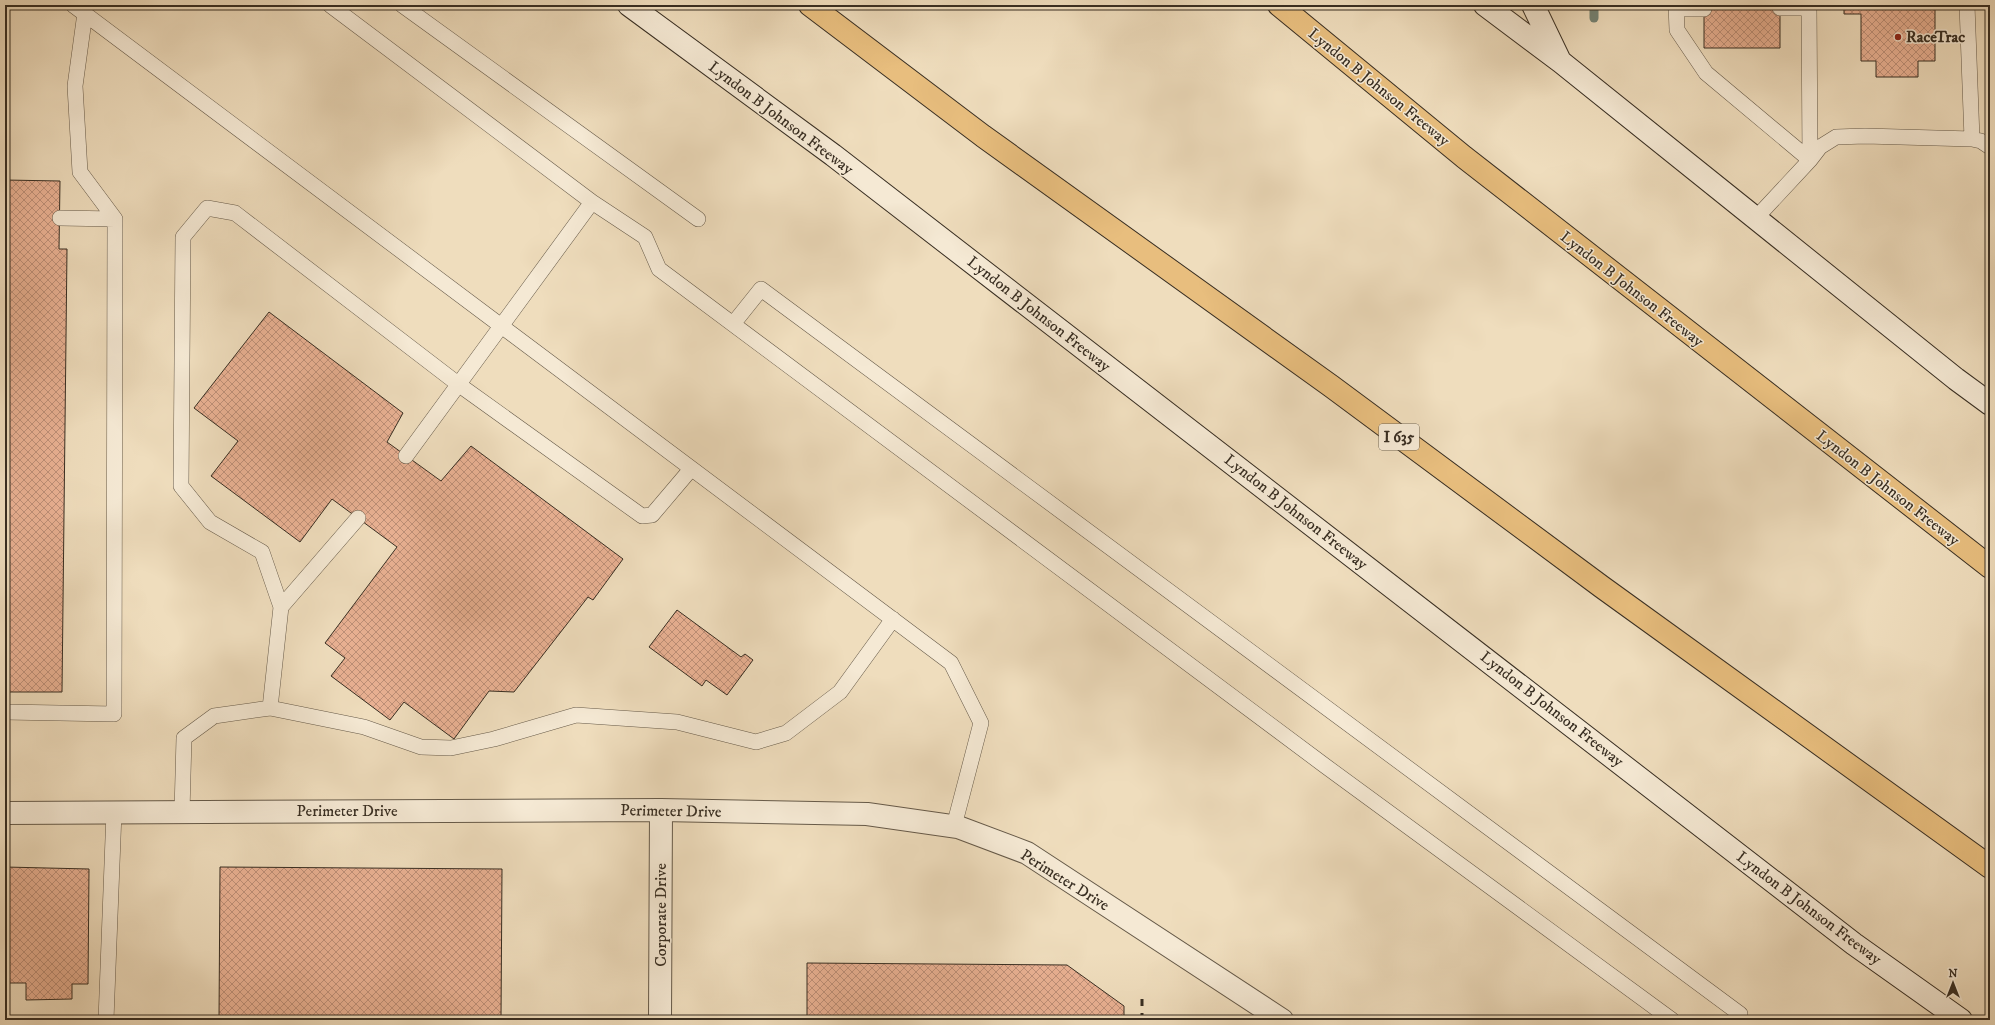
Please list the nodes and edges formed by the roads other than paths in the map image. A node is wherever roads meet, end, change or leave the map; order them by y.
1 (330, 5) edge
2 (402, 5) edge
3 (629, 5) edge
4 (810, 5) edge
5 (1279, 5) edge
6 (1485, 5) edge
7 (1533, 5) edge
8 (1967, 5) edge
9 (1809, 6) edge
10 (1676, 7) edge
11 (1780, 8) dead end
12 (79, 9) edge
13 (1704, 9) dead end
14 (1561, 62) junction
15 (1972, 139) junction
16 (1990, 147) edge
17 (1810, 160) junction
18 (592, 202) junction
19 (60, 218) dead end
20 (1756, 218) junction
21 (116, 219) junction
22 (698, 219) dead end
23 (733, 324) junction
24 (501, 326) junction
25 (458, 384) junction
26 (1990, 404) edge
27 (406, 456) dead end
28 (691, 469) junction
29 (358, 518) dead end
30 (1990, 566) edge
31 (281, 607) junction
32 (893, 619) junction
33 (270, 708) junction
34 (5, 712) edge
35 (661, 810) junction
36 (114, 812) junction
37 (182, 812) junction
38 (5, 813) edge
39 (954, 826) junction
40 (1990, 867) edge
41 (106, 1020) edge
42 (660, 1020) edge
43 (1282, 1020) edge
44 (1672, 1020) edge
45 (1739, 1020) edge
46 (1961, 1020) edge

1 - 18 lane
2 - 22 lane
3 - 46 main road, Lyndon B Johnson Freeway
4 - 40 highway, I 635
5 - 30 highway, Lyndon B Johnson Freeway
6 - 14 main road
7 - 14 main road
8 - 15 lane
9 - 11 lane
9 - 17 lane
10 - 13 lane
10 - 17 lane
12 - 21 lane
12 - 24 lane
14 - 20 main road
15 - 16 lane
15 - 17 lane
17 - 20 lane
18 - 23 lane
18 - 24 lane
19 - 21 lane
20 - 26 main road
21 - 34 lane
23 - 44 lane
23 - 45 lane
24 - 25 lane
24 - 28 lane
25 - 27 lane
25 - 28 lane
25 - 31 lane
28 - 32 lane
29 - 31 lane
31 - 33 lane
32 - 33 lane
32 - 39 lane
33 - 37 lane
35 - 37 main road, Perimeter Drive
35 - 39 main road, Perimeter Drive
35 - 42 main road, Corporate Drive
36 - 37 main road, Perimeter Drive
36 - 38 main road, Perimeter Drive
36 - 41 lane
39 - 43 main road, Perimeter Drive

